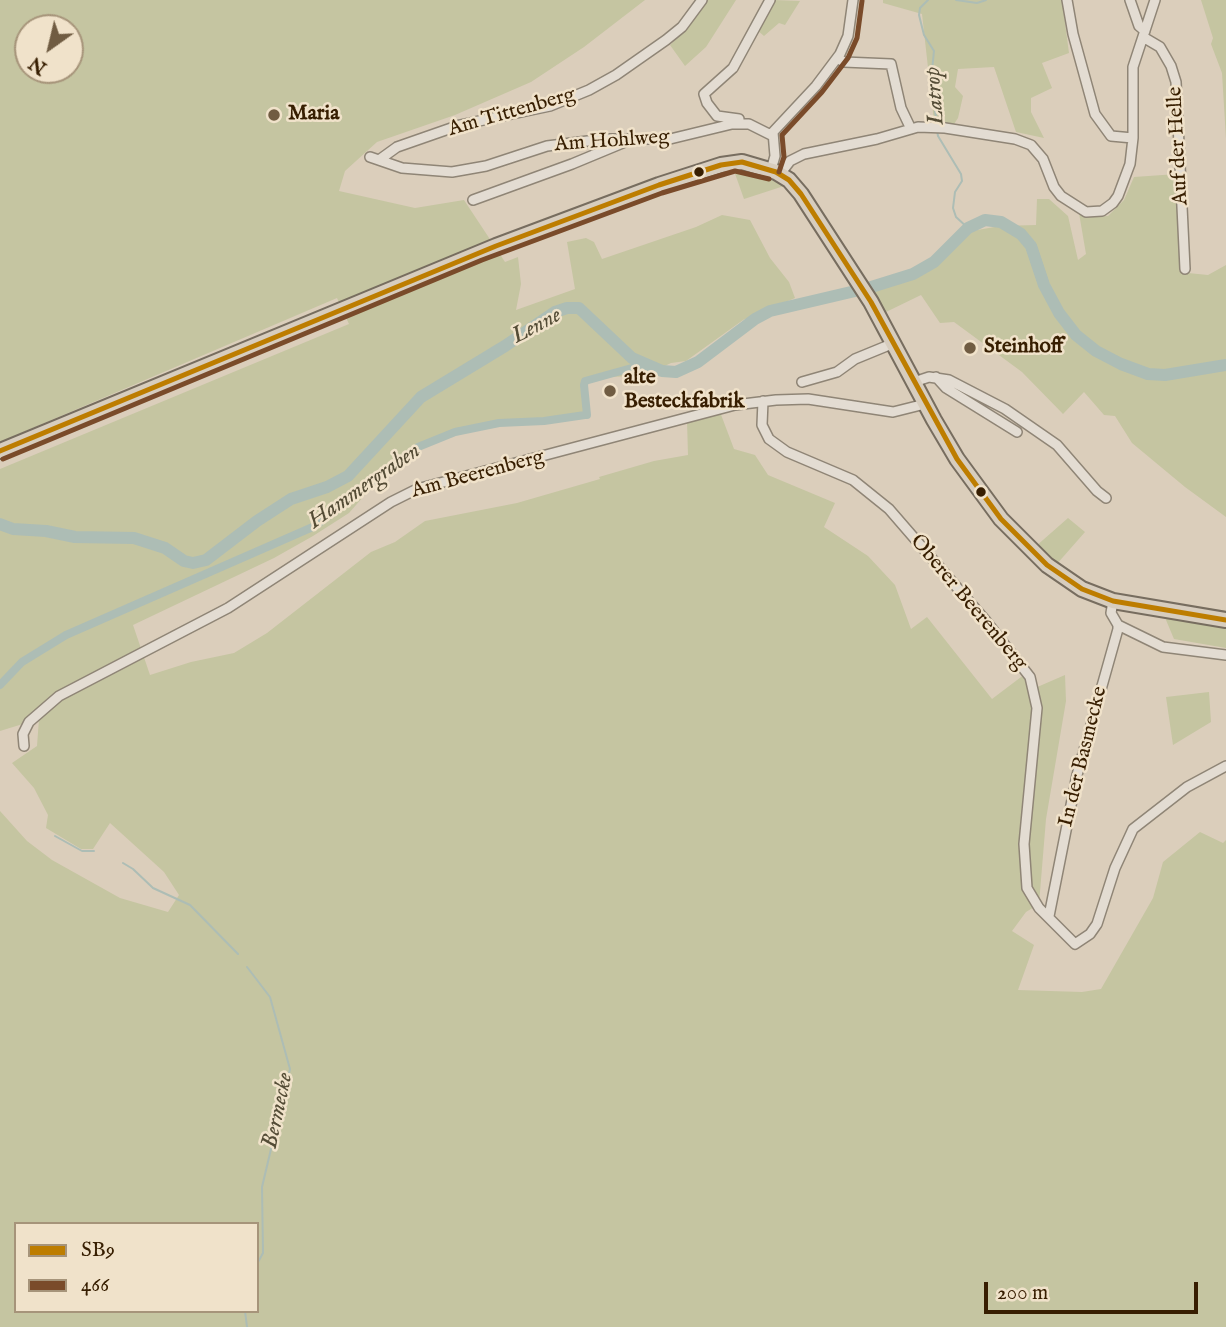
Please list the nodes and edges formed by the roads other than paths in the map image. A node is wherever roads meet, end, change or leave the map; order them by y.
1 (702, 0) edge
2 (770, 0) edge
3 (853, 0) edge
4 (1068, 0) edge
5 (1130, 0) edge
6 (1156, 0) edge
7 (1144, 34) junction
8 (837, 58) junction
9 (749, 124) junction
10 (911, 129) junction
11 (773, 136) junction
12 (1133, 138) junction
13 (629, 141) junction
14 (374, 159) joint
15 (775, 172) junction
16 (473, 200) dead end
17 (1185, 269) dead end
18 (894, 343) junction
19 (936, 377) junction
20 (805, 381) dead end
21 (914, 382) junction
22 (763, 401) junction
23 (925, 404) junction
24 (1017, 432) dead end
25 (0, 451) edge
26 (1106, 498) dead end
27 (1112, 601) junction
28 (1226, 620) edge
29 (1118, 625) junction
30 (1226, 655) edge
31 (24, 746) dead end
32 (1226, 766) edge
33 (1049, 916) junction

1 - 14 street, Am Tittenberg
2 - 9 street
3 - 8 street
4 - 12 street
5 - 7 street
6 - 7 street
7 - 12 street
7 - 17 street, Auf der Helle
8 - 10 street
8 - 11 street
9 - 11 street
9 - 13 street, Am Hohlweg
10 - 12 street
10 - 15 street
11 - 15 street
13 - 14 street, Am Hohlweg
13 - 16 street
15 - 18 main road
15 - 25 main road
18 - 20 street
18 - 21 main road
19 - 21 street
19 - 24 street
19 - 26 street
21 - 23 main road
22 - 23 street, Am Beerenberg
22 - 31 street, Am Beerenberg
22 - 33 street, Oberer Beerenberg
23 - 27 main road
27 - 28 main road
27 - 29 street, In der Basmecke
29 - 30 street
29 - 33 street, In der Basmecke
32 - 33 street

